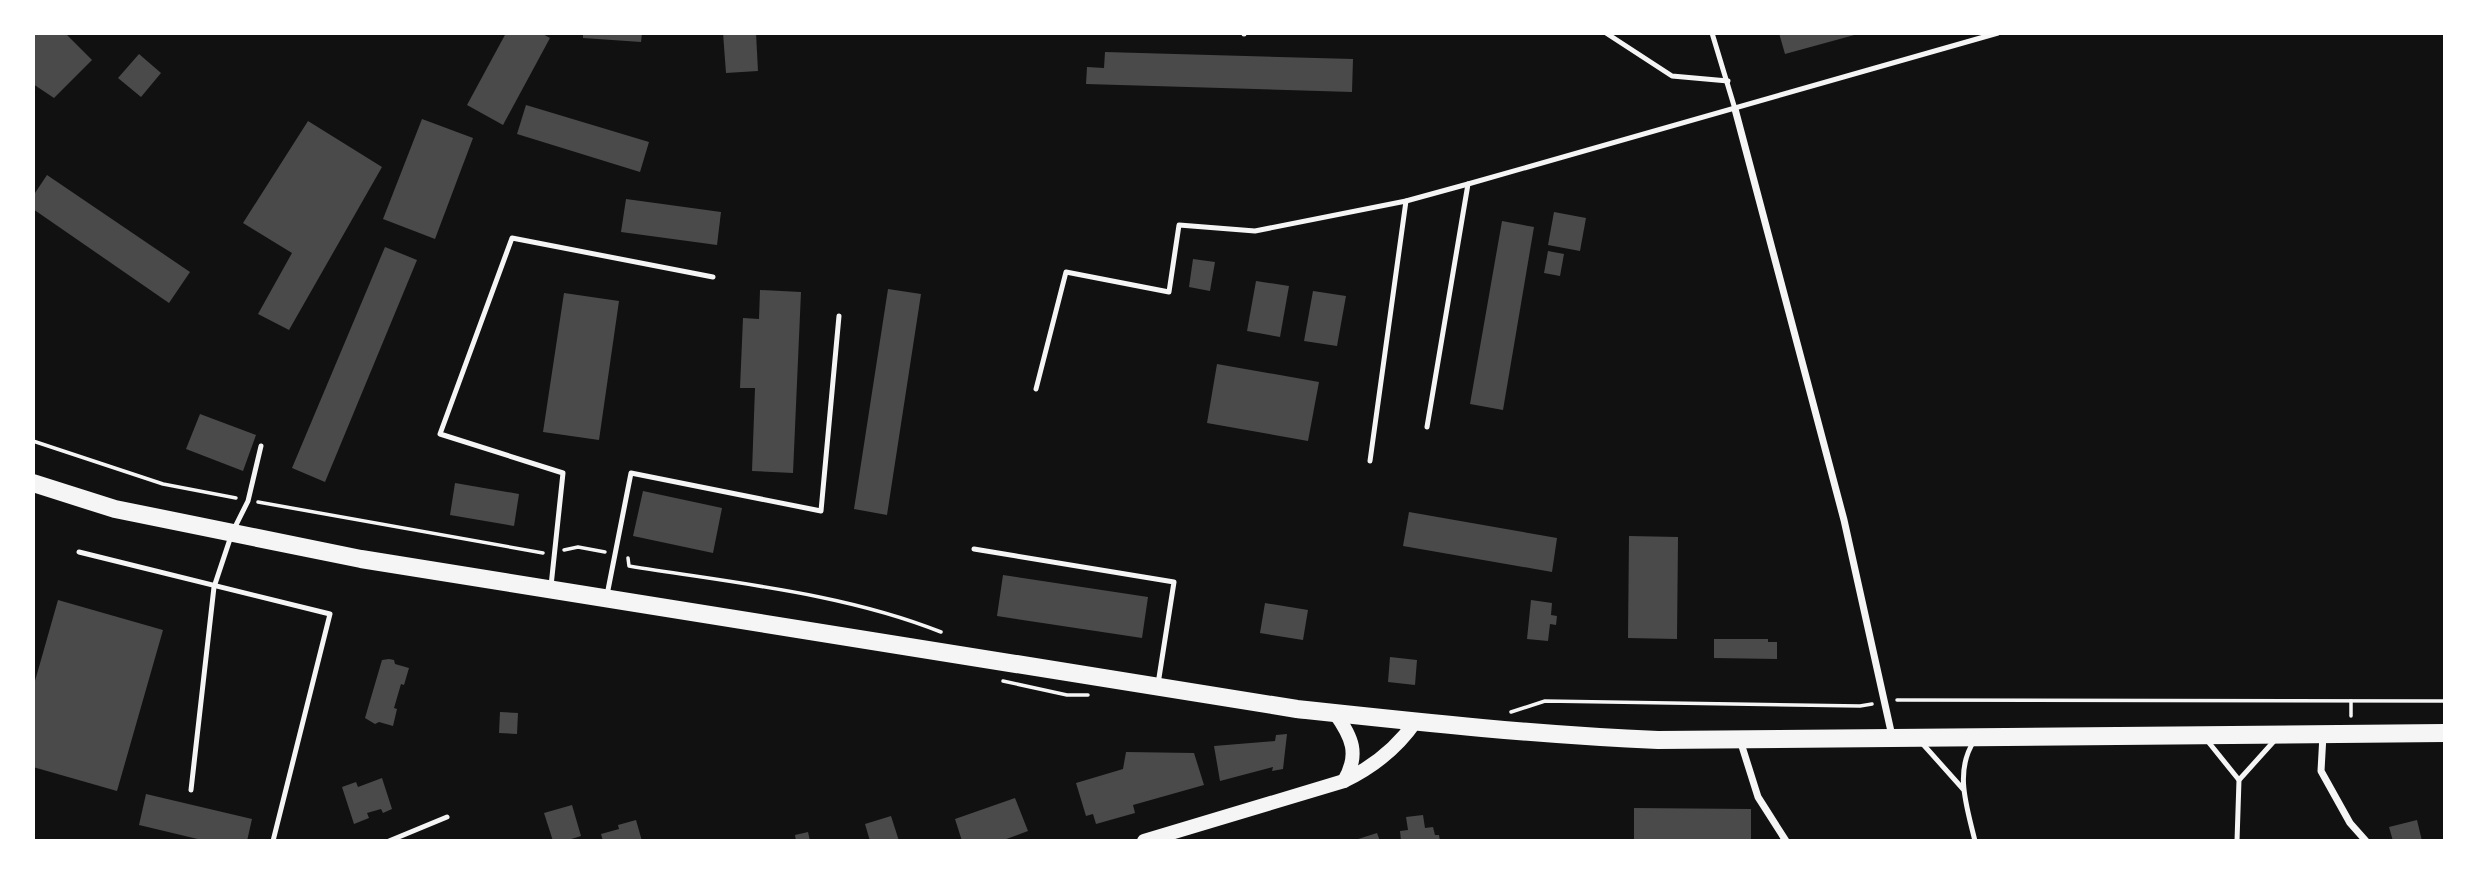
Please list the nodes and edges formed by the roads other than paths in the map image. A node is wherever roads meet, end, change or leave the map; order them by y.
1 (1606, 33) edge
2 (1712, 33) edge
3 (1998, 33) edge
4 (1728, 81) junction
5 (1735, 108) junction
6 (1468, 184) junction
7 (1406, 201) junction
8 (713, 277) dead end
9 (839, 316) dead end
10 (1036, 389) dead end
11 (1427, 427) dead end
12 (261, 446) dead end
13 (1370, 461) dead end
14 (33, 483) edge
15 (232, 533) junction
16 (974, 549) dead end
17 (79, 552) dead end
18 (214, 587) junction
19 (551, 589) junction
20 (607, 598) junction
21 (1157, 686) junction
22 (1335, 713) junction
23 (1415, 722) junction
24 (2445, 733) edge
25 (2323, 734) junction
26 (2203, 735) junction
27 (2279, 735) junction
28 (1892, 737) junction
29 (1917, 738) junction
30 (1976, 738) junction
31 (1740, 739) junction
32 (1344, 780) junction
33 (2239, 780) junction
34 (1963, 789) junction
35 (191, 790) dead end
36 (447, 817) dead end
37 (273, 841) edge
38 (389, 841) edge
39 (1144, 841) edge
40 (1786, 841) edge
41 (1975, 841) edge
42 (2237, 841) edge
43 (2366, 841) edge

1 - 4 lane
2 - 4 lane
3 - 5 lane
4 - 5 lane
5 - 6 lane
5 - 28 street
6 - 7 lane
6 - 11 lane
7 - 10 lane
7 - 13 lane
8 - 19 lane
9 - 20 lane
12 - 15 lane
14 - 15 main road
15 - 18 lane
15 - 19 main road
16 - 21 lane
17 - 18 lane
18 - 35 lane
18 - 37 lane
19 - 20 main road
20 - 21 main road
21 - 22 main road
22 - 23 main road
22 - 32 main road
23 - 31 main road
23 - 32 main road
24 - 25 main road
25 - 27 main road
25 - 43 street
26 - 27 main road
26 - 30 main road
26 - 33 lane
27 - 33 lane
28 - 29 main road
28 - 31 main road
29 - 30 main road
29 - 34 lane
30 - 34 lane
31 - 40 street
32 - 39 main road
33 - 42 lane
34 - 41 lane
36 - 38 lane

